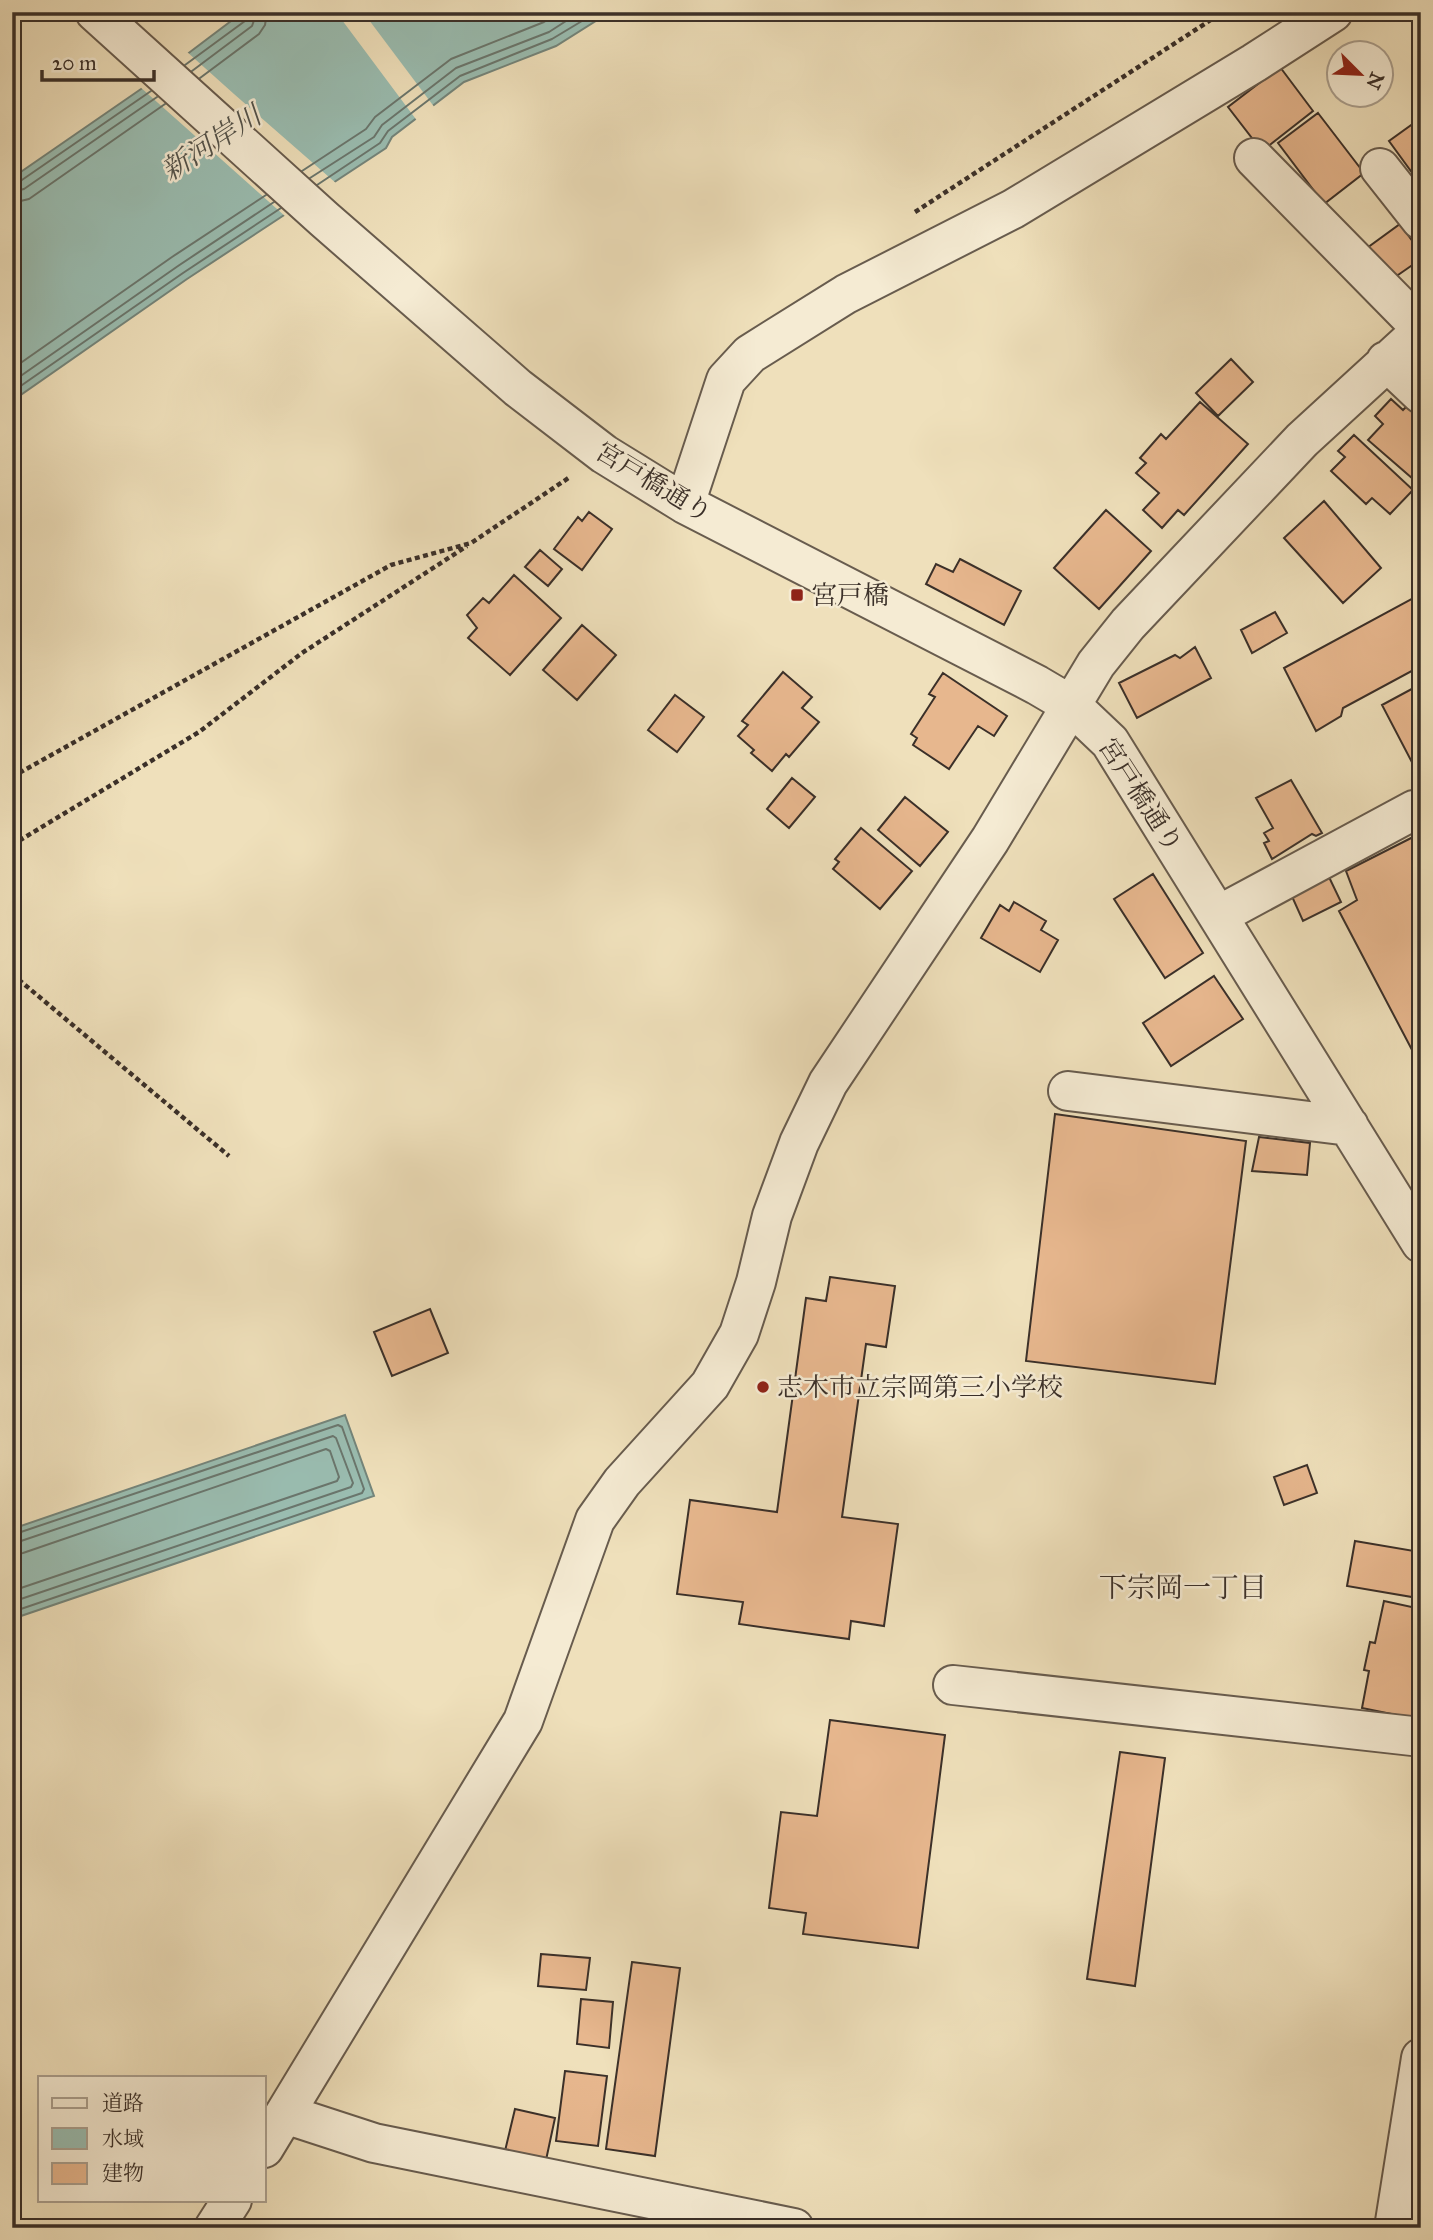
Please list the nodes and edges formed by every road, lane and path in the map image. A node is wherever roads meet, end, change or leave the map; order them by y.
1 (95, 12) edge
2 (1333, 12) edge
3 (1254, 158) dead end
4 (1380, 168) dead end
5 (1421, 220) edge
6 (1421, 330) edge
7 (1386, 362) junction
8 (1421, 394) edge
9 (604, 454) junction
10 (685, 504) junction
11 (471, 543) junction
12 (1071, 705) junction
13 (12, 777) edge
14 (1413, 810) dead end
15 (12, 845) edge
16 (1219, 915) junction
17 (12, 974) edge
18 (1069, 1091) dead end
19 (1349, 1126) junction
20 (229, 1156) dead end
21 (1421, 1243) edge
22 (953, 1685) dead end
23 (1421, 1737) edge
24 (1421, 2059) edge
25 (285, 2114) junction
26 (266, 2145) edge
27 (231, 2202) edge
28 (215, 2228) edge
29 (794, 2228) edge
30 (1394, 2228) edge

1 - 9 street, 宮戸橋通り
2 - 10 street
3 - 6 street
4 - 5 street
6 - 7 street
7 - 8 street
7 - 12 street
9 - 10 street, 宮戸橋通り
9 - 11 path
10 - 12 street, 宮戸橋通り
11 - 13 path
11 - 15 path
12 - 16 street, 宮戸橋通り
12 - 25 street
14 - 16 street
16 - 19 street, 宮戸橋通り
17 - 20 path
18 - 19 street
19 - 21 street, 宮戸橋通り
22 - 23 street
24 - 30 street
25 - 26 street
25 - 29 street
27 - 28 street

